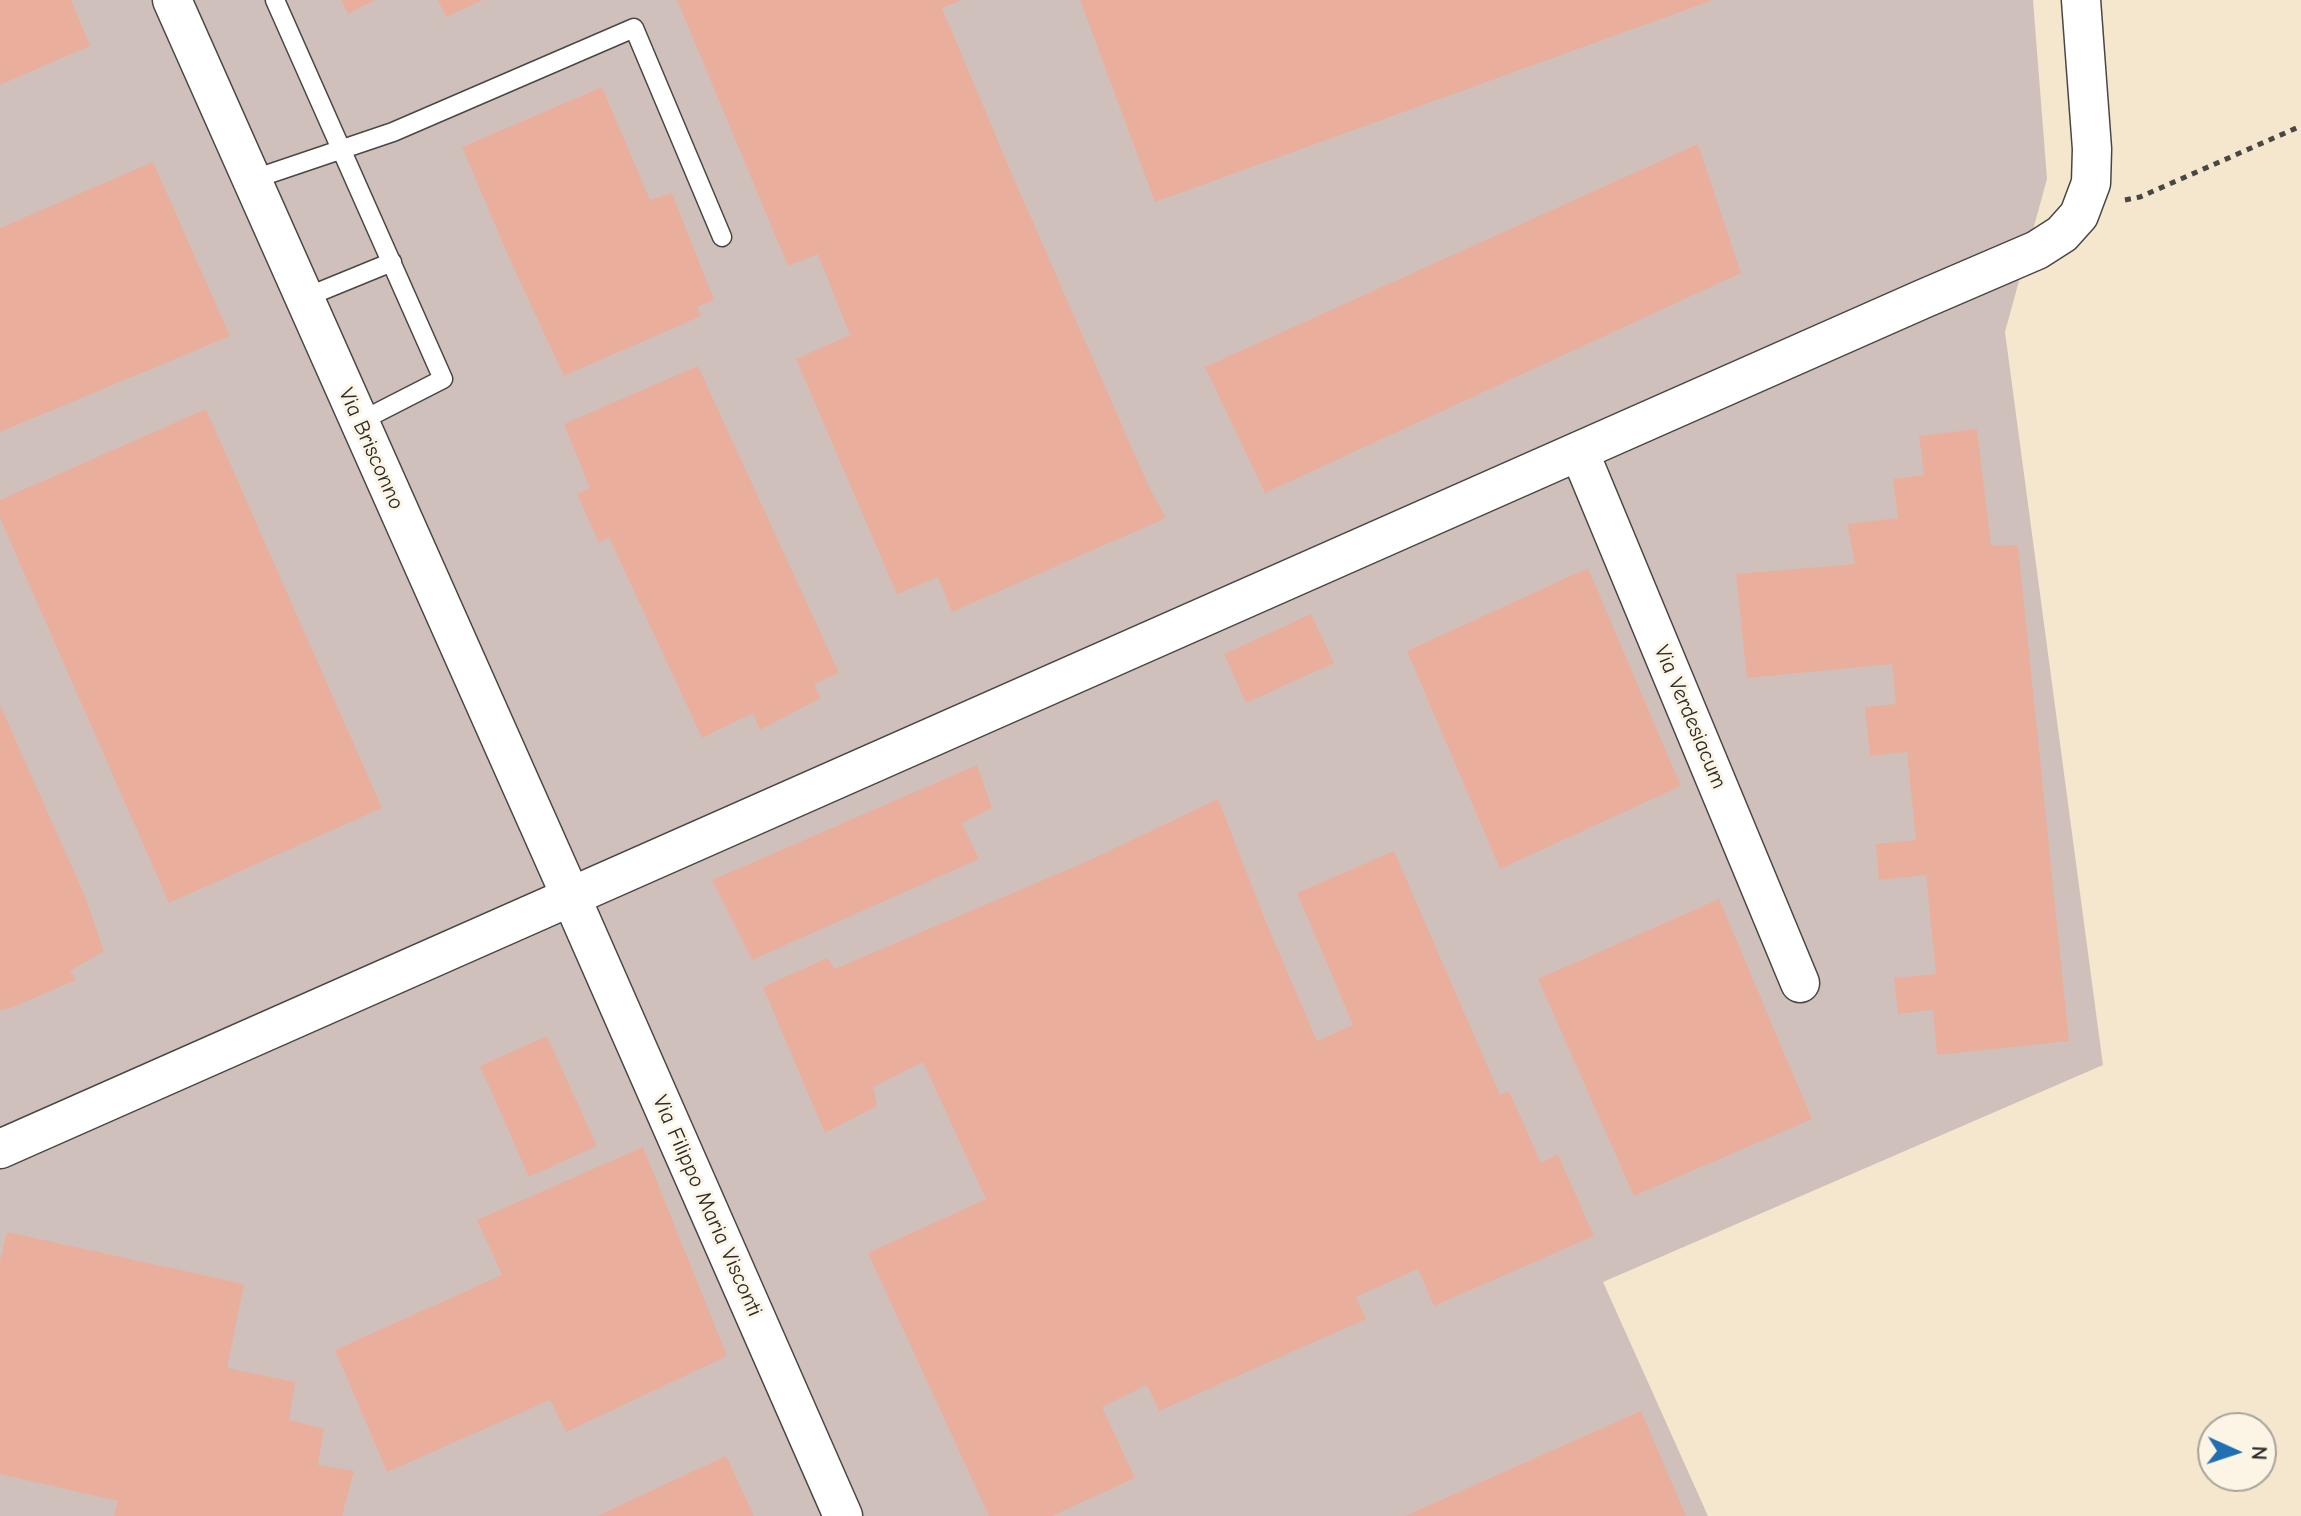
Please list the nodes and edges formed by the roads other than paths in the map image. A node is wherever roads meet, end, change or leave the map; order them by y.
1 (172, 0) edge
2 (275, 0) edge
3 (2081, 0) edge
4 (342, 149) junction
5 (251, 180) junction
6 (722, 237) dead end
7 (392, 262) junction
8 (304, 298) junction
9 (359, 422) junction
10 (1579, 451) junction
11 (571, 897) junction
12 (1800, 983) dead end
13 (0, 1149) edge
14 (843, 1516) edge

1 - 5 street, Via Brisconno
2 - 4 lane
3 - 10 street
4 - 5 lane
4 - 6 lane
4 - 7 lane
5 - 8 street, Via Brisconno
7 - 8 lane
7 - 9 lane
8 - 9 street, Via Brisconno
9 - 11 street, Via Brisconno
10 - 11 street
10 - 12 street, Via Verdesiacum
11 - 13 street
11 - 14 street, Via Filippo Maria Visconti

